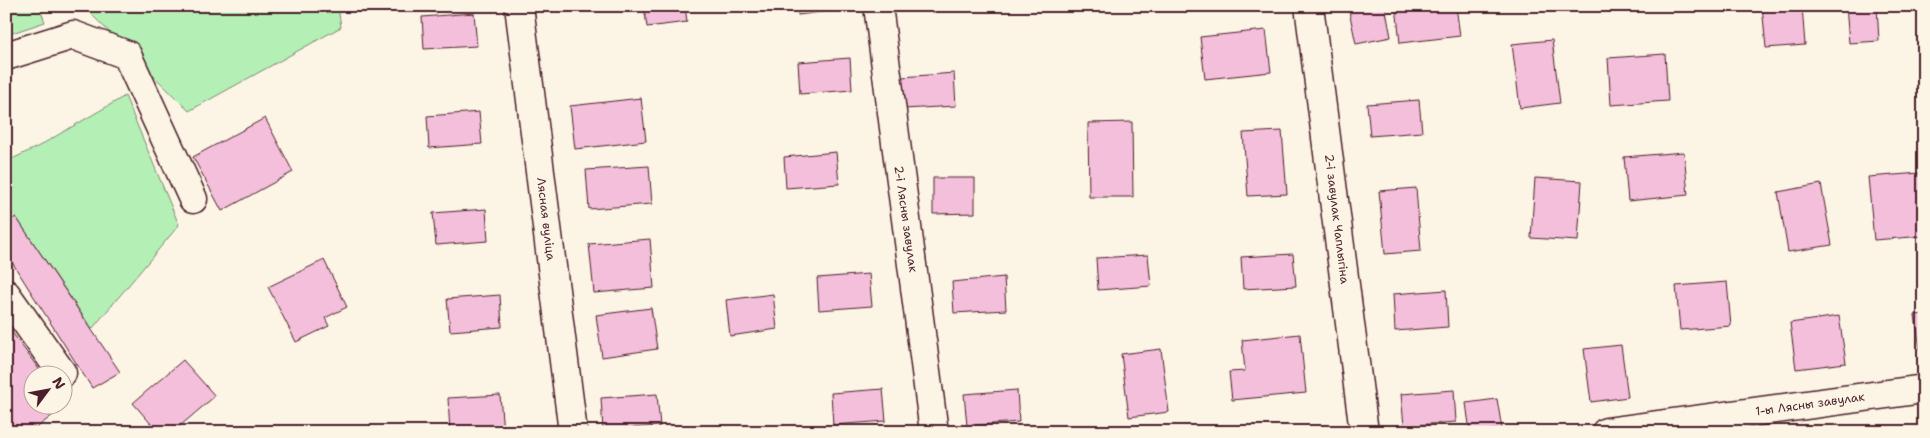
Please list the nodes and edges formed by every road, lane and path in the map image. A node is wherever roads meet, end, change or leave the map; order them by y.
1 (520, 6) edge
2 (878, 6) edge
3 (1309, 6) edge
4 (6, 56) edge
5 (193, 199) dead end
6 (6, 294) edge
7 (57, 366) edge
8 (1924, 389) edge
9 (573, 432) edge
10 (934, 432) edge
11 (1364, 432) edge
12 (1606, 432) edge

1 - 9 street, Лясная вуліца
2 - 10 street, 2-і Лясны завулак
3 - 11 street, 2-і завулак Чаплыгіна
4 - 5 street
6 - 7 street
8 - 12 street, 1-ы Лясны завулак

